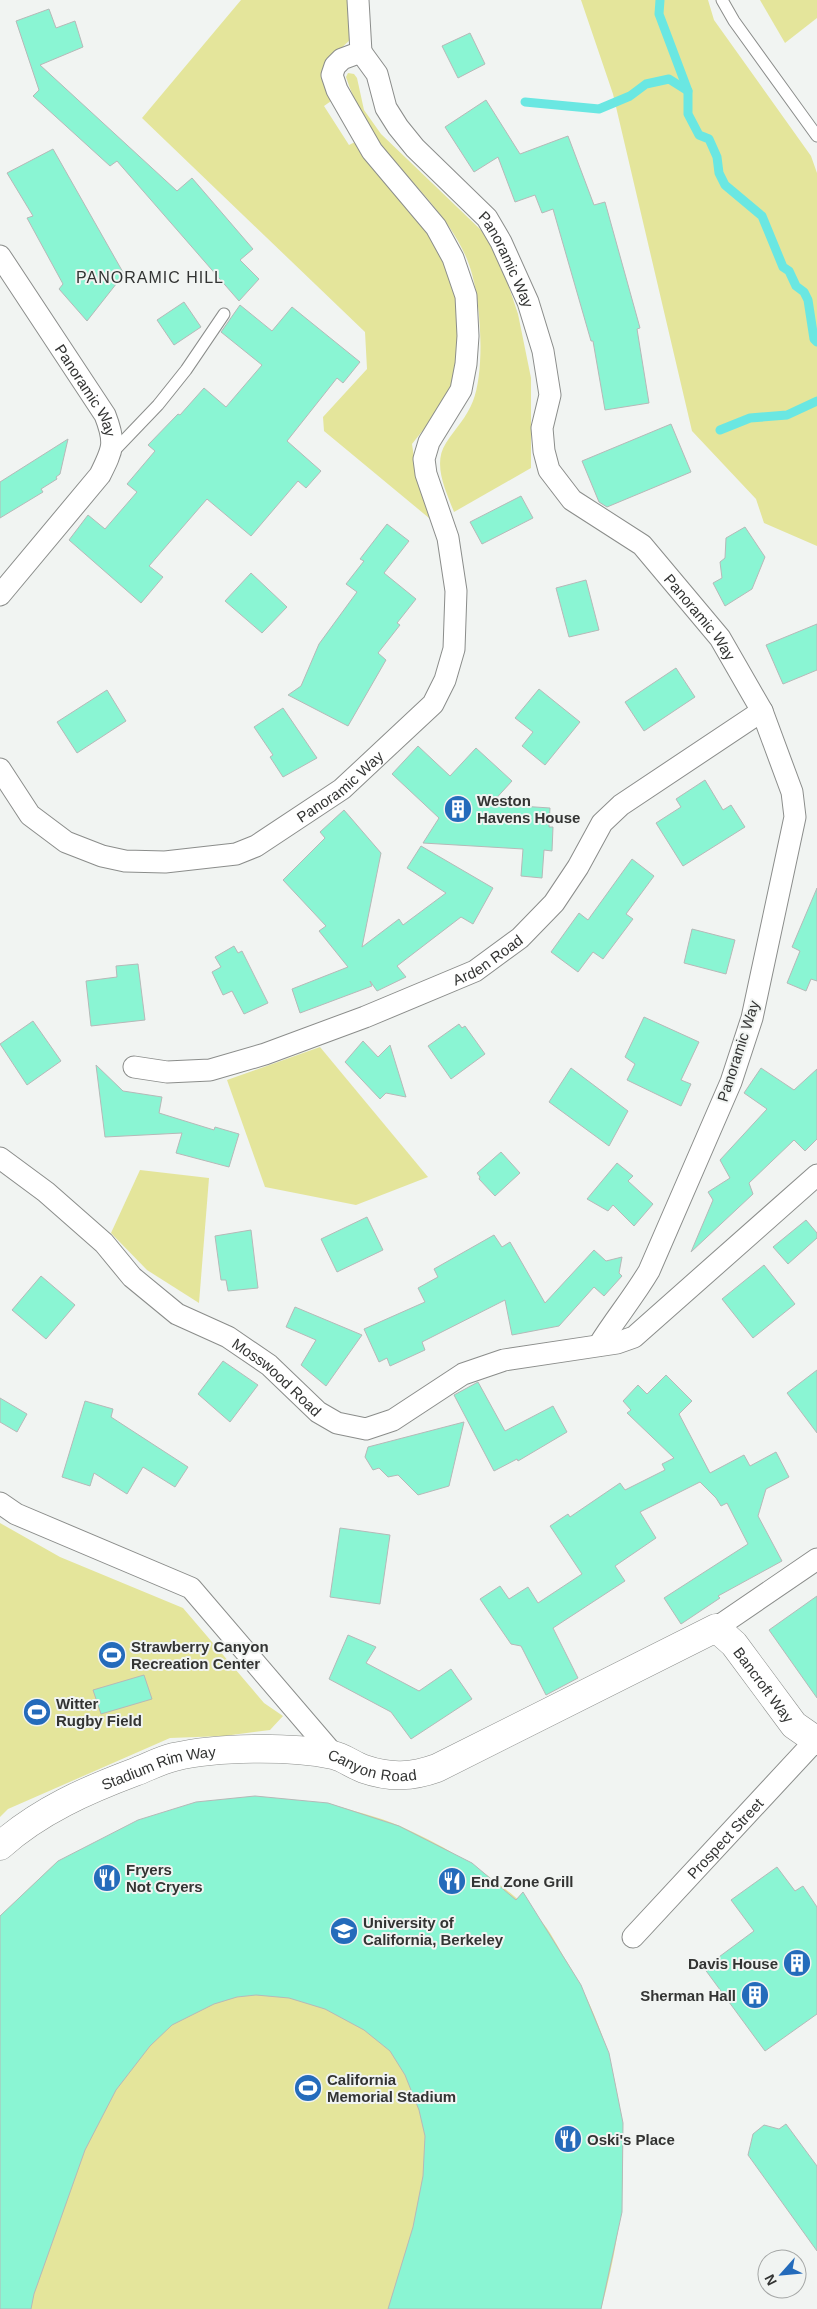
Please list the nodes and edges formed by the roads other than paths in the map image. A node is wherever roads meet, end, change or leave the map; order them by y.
1 (358, 0) edge
2 (722, 0) edge
3 (361, 52) junction
4 (817, 136) edge
5 (0, 256) edge
6 (224, 314) dead end
7 (110, 455) junction
8 (0, 595) edge
9 (762, 711) junction
10 (0, 768) edge
11 (134, 1067) dead end
12 (0, 1158) edge
13 (817, 1175) edge
14 (599, 1345) junction
15 (0, 1503) edge
16 (817, 1558) edge
17 (716, 1628) junction
18 (816, 1741) edge
19 (334, 1755) junction
20 (0, 1846) edge
21 (632, 1937) dead end

1 - 3 street
2 - 4 lane
3 - 9 street, Panoramic Way
3 - 10 street, Panoramic Way
5 - 7 street, Panoramic Way
6 - 7 lane
7 - 8 street, Panoramic Way
9 - 11 street, Arden Road
9 - 14 street, Panoramic Way
12 - 14 street, Mosswood Road
13 - 14 street
15 - 19 street, Canyon Road
16 - 17 street
17 - 18 street, Bancroft Way
17 - 19 street, Canyon Road
18 - 21 street, Prospect Street
19 - 20 street, Stadium Rim Way

